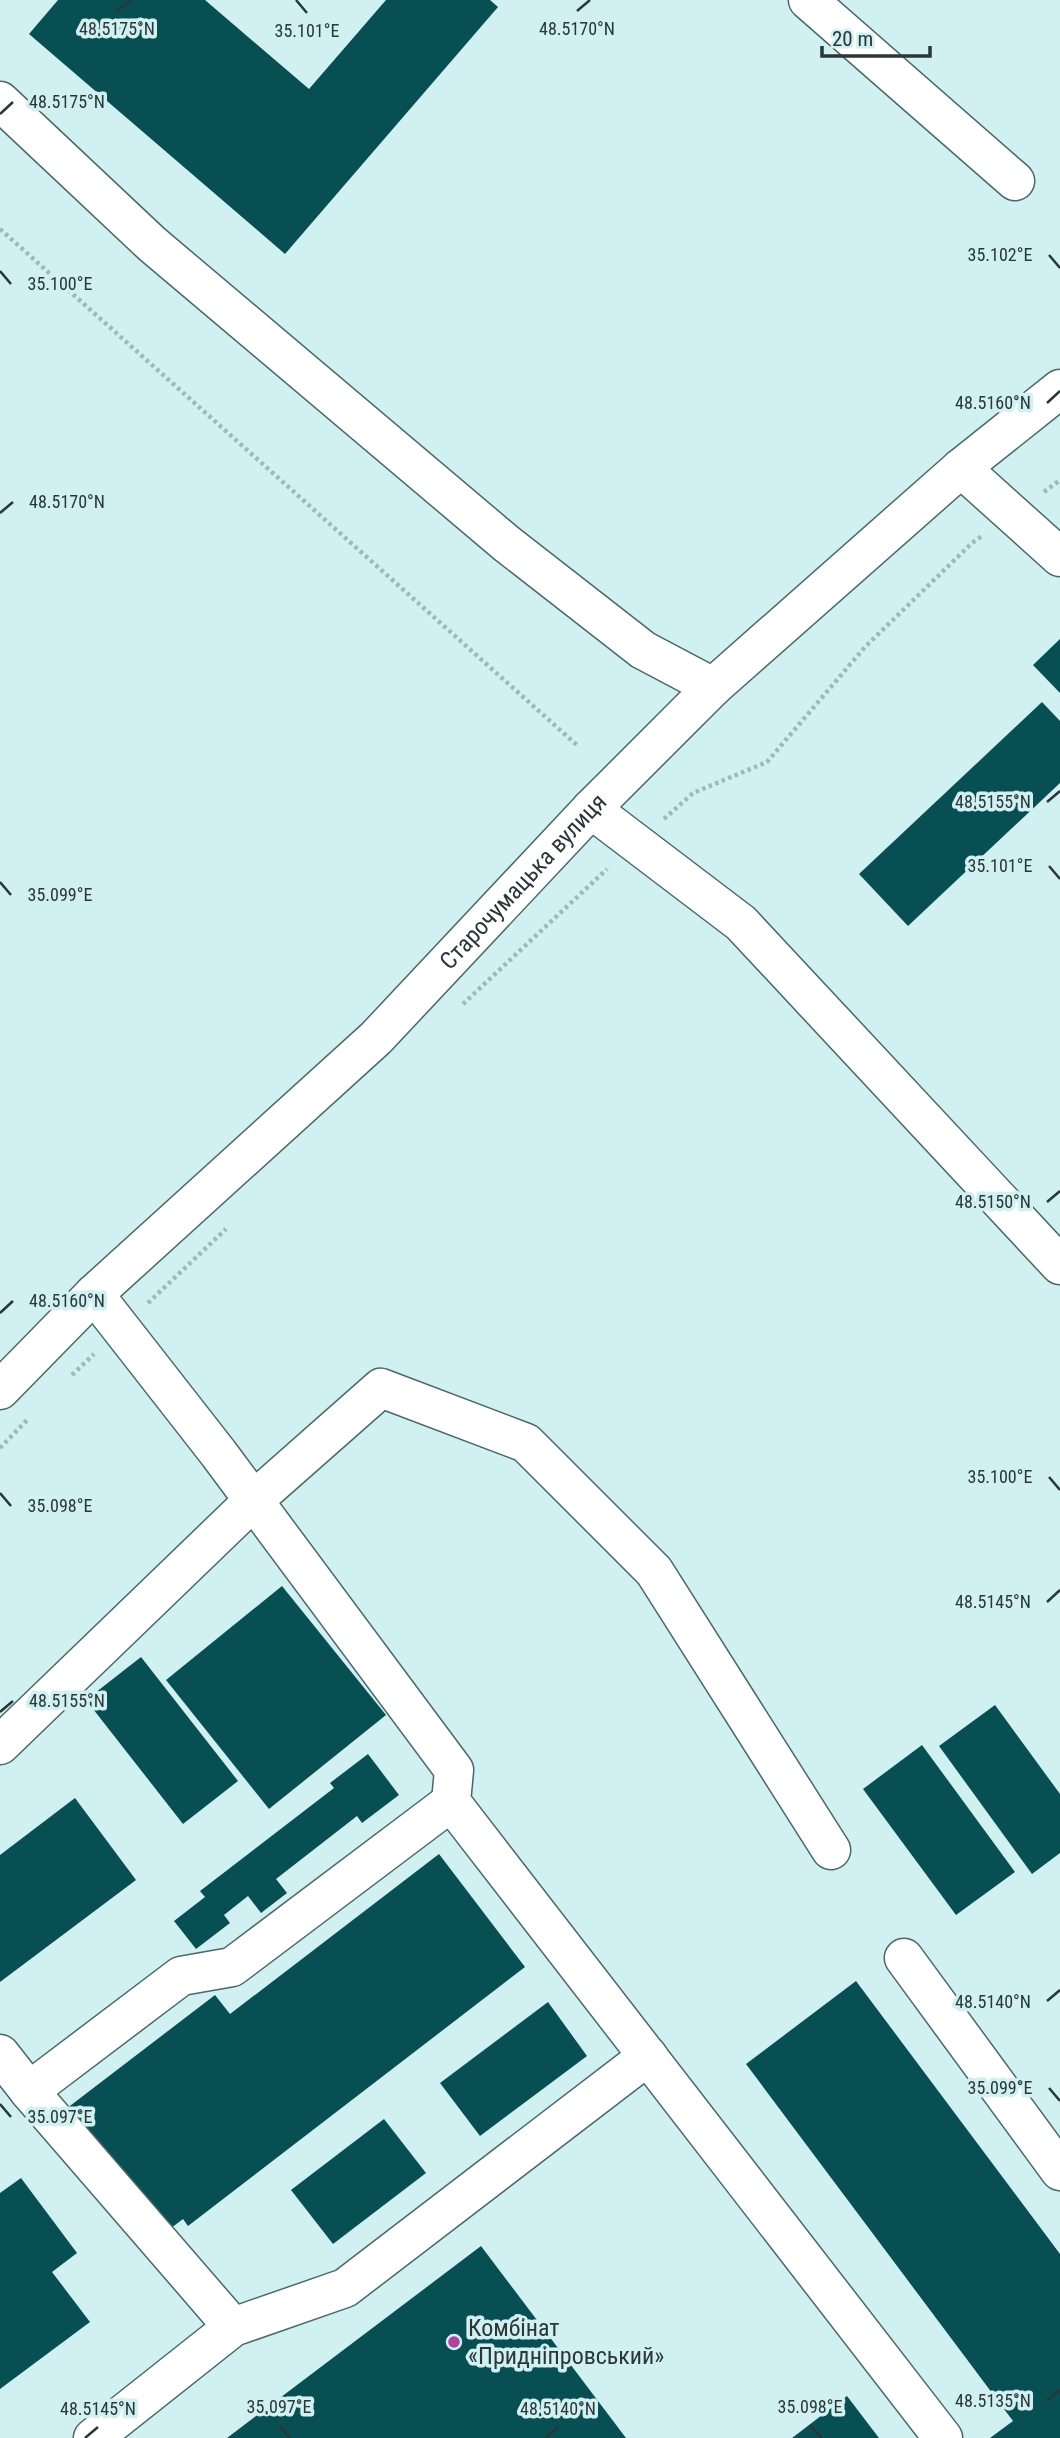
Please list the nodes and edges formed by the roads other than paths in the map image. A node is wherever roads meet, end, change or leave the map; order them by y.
1 (808, 0) edge
2 (0, 102) edge
3 (1016, 180) dead end
4 (1060, 390) edge
5 (961, 468) junction
6 (1060, 557) edge
7 (713, 687) junction
8 (591, 809) junction
9 (1060, 1265) edge
10 (94, 1294) junction
11 (0, 1390) edge
12 (254, 1500) junction
13 (0, 1745) edge
14 (451, 1801) junction
15 (831, 1850) dead end
16 (904, 1958) dead end
17 (0, 2053) edge
18 (648, 2056) junction
19 (29, 2091) junction
20 (1060, 2171) edge
21 (233, 2328) junction
22 (93, 2438) edge
23 (943, 2438) edge

1 - 3 street
2 - 7 street
4 - 5 street, Старочумацька вулиця
5 - 6 street
5 - 7 street, Старочумацька вулиця
7 - 8 street, Старочумацька вулиця
8 - 9 street
8 - 10 street, Старочумацька вулиця
10 - 11 street, Старочумацька вулиця
10 - 12 street
12 - 13 street
12 - 14 street
12 - 15 street
14 - 18 street
14 - 19 street
16 - 20 street
17 - 19 street
18 - 21 street
18 - 23 street
19 - 21 street
21 - 22 street

